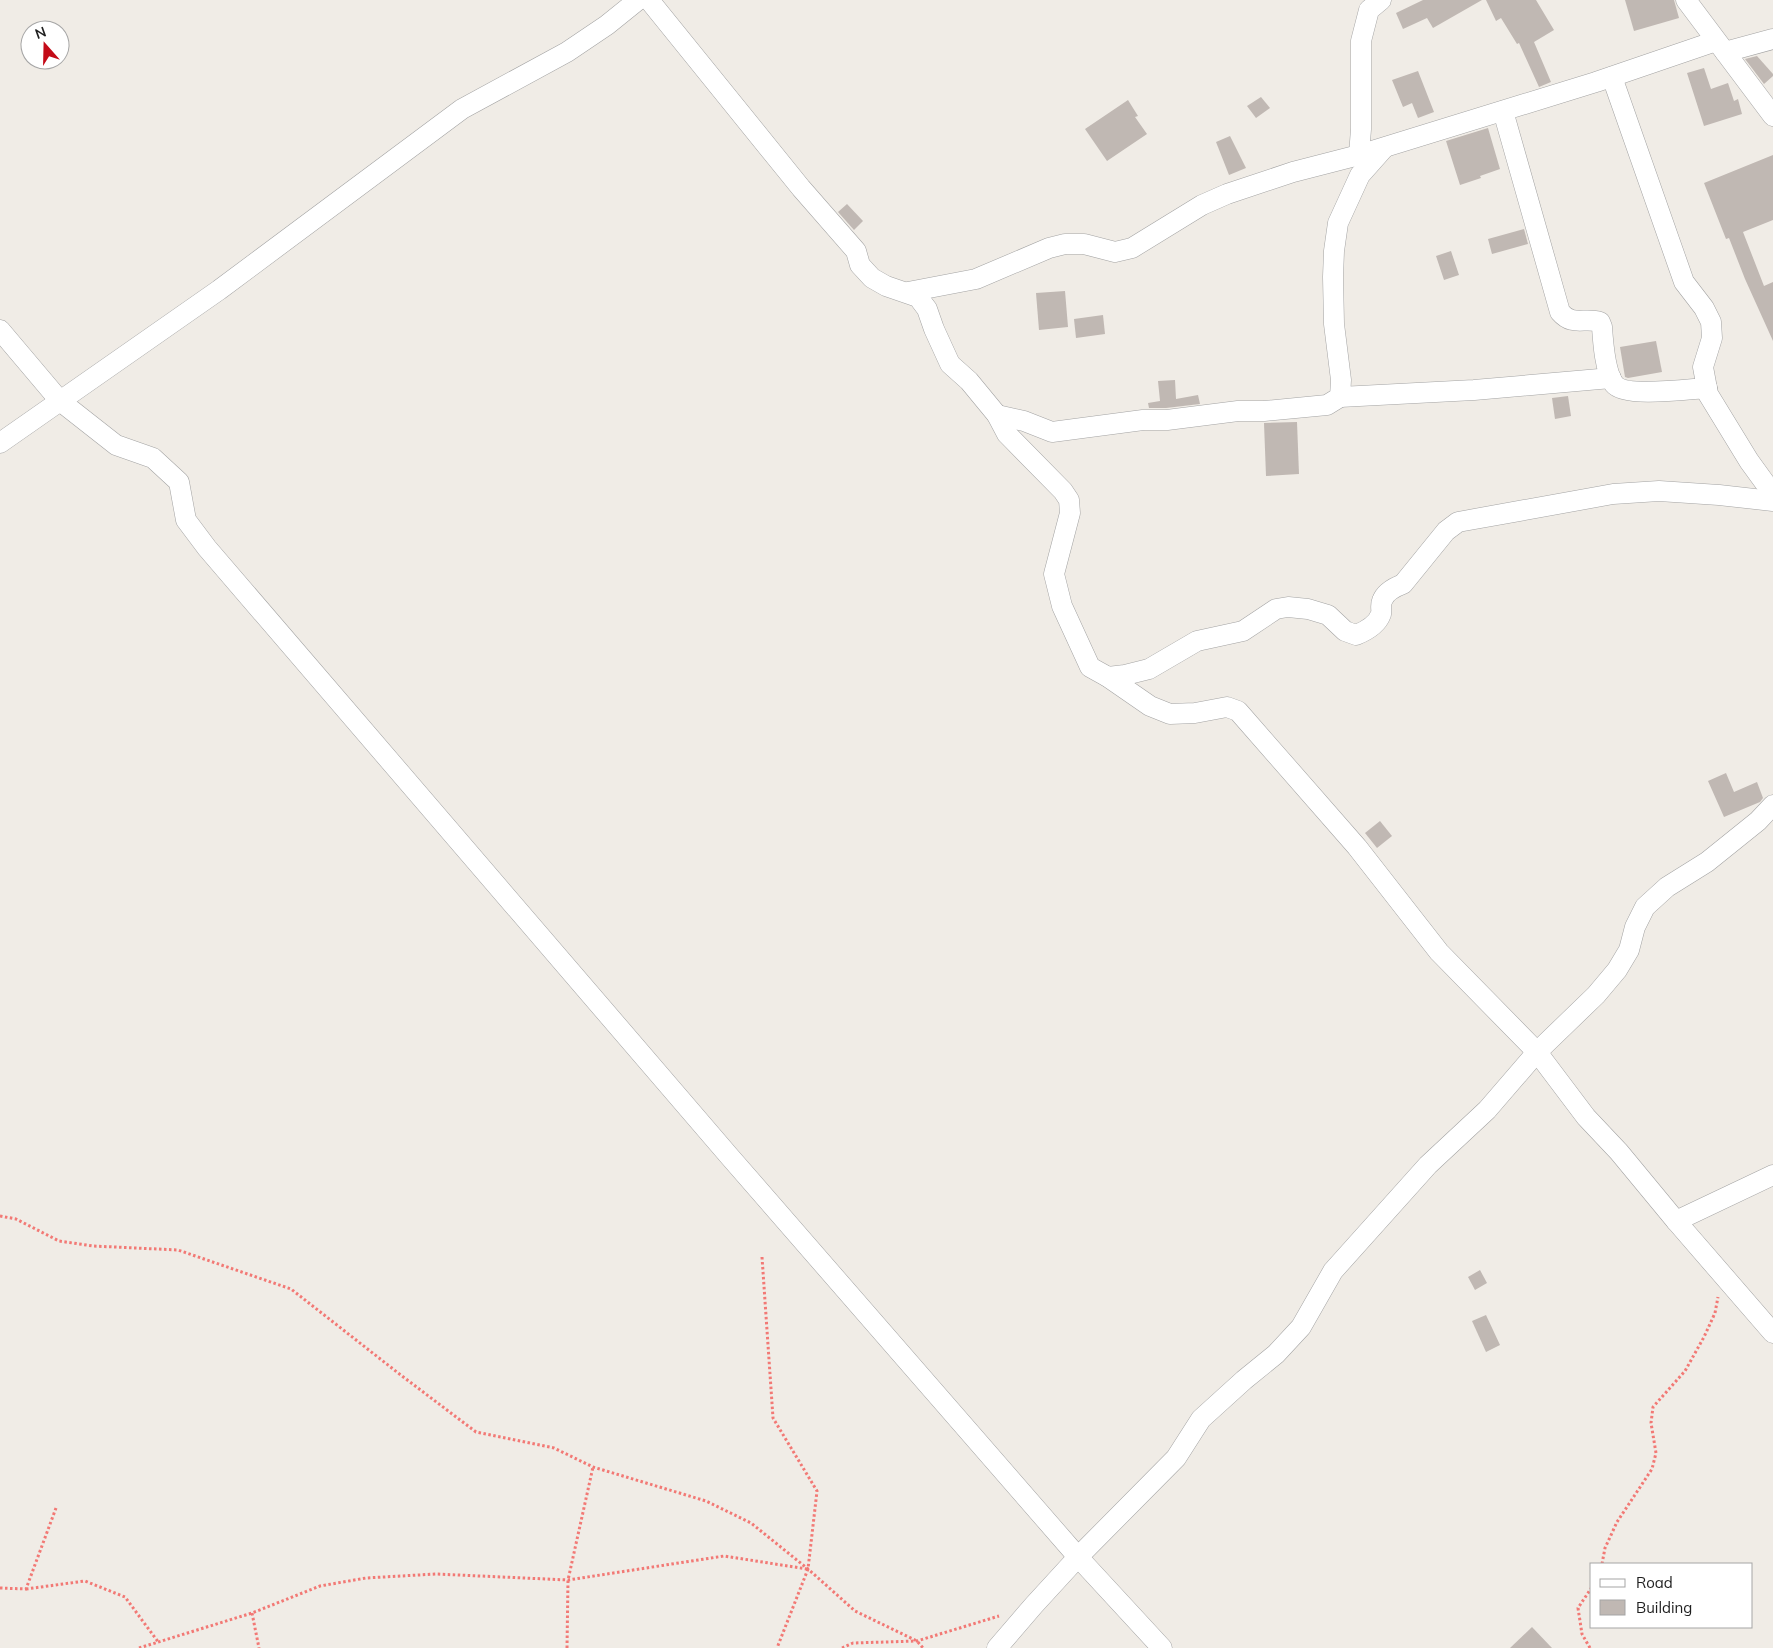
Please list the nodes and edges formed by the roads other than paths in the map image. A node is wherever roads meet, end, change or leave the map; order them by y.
1 (638, 0) edge
2 (649, 0) edge
3 (1381, 0) edge
4 (1686, 0) edge
5 (1773, 39) edge
6 (1720, 46) junction
7 (1612, 77) junction
8 (1503, 111) junction
9 (1773, 116) edge
10 (1384, 148) junction
11 (1359, 155) junction
12 (908, 292) junction
13 (0, 330) edge
14 (1611, 378) junction
15 (1707, 388) junction
16 (1340, 397) junction
17 (60, 401) junction
18 (997, 415) junction
19 (0, 443) edge
20 (1773, 490) edge
21 (1773, 501) edge
22 (1108, 677) junction
23 (1773, 805) edge
24 (1537, 1052) junction
25 (1773, 1175) edge
26 (1676, 1221) junction
27 (1773, 1333) edge
28 (1078, 1558) junction
29 (997, 1648) edge
30 (1162, 1648) edge

1 - 17 street
2 - 12 street
3 - 11 street
4 - 6 street
5 - 6 street
6 - 7 street
6 - 9 street
7 - 8 street
7 - 15 street
8 - 10 street
8 - 14 street
10 - 11 street
10 - 16 street
11 - 12 street
12 - 18 street
13 - 17 street
14 - 15 street
14 - 16 street
15 - 20 street
16 - 18 street
17 - 19 street
17 - 28 street
18 - 22 street
21 - 22 street
22 - 24 street
23 - 24 street
24 - 26 street
24 - 28 street
25 - 26 street
26 - 27 street
28 - 29 street
28 - 30 street

